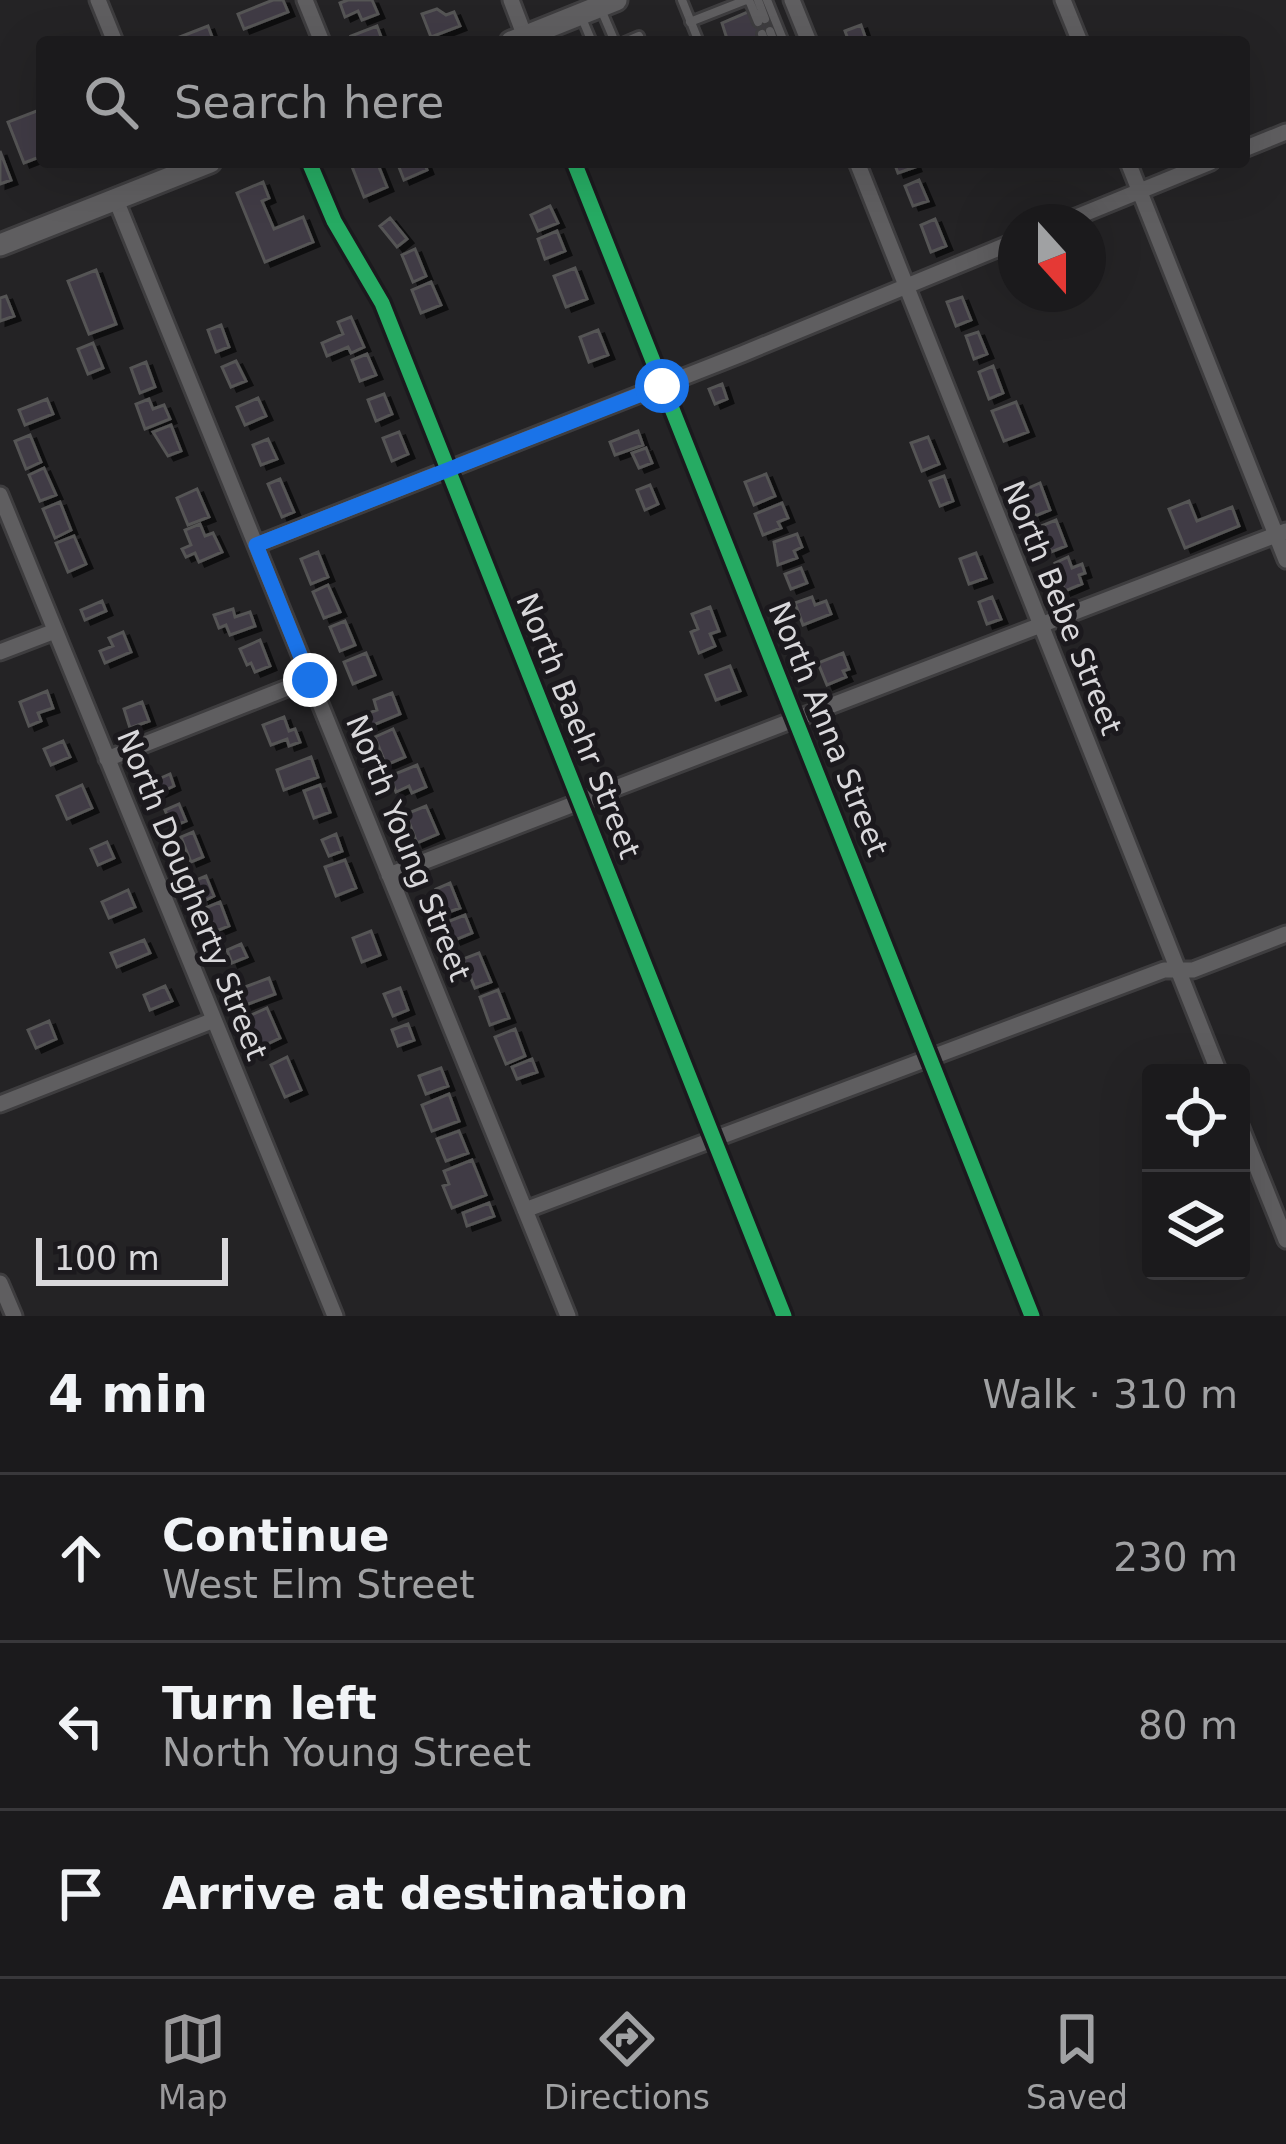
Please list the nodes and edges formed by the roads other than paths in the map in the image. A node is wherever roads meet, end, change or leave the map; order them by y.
1 (98, 0) edge
2 (305, 0) edge
3 (511, 0) edge
4 (682, 0) edge
5 (751, 0) edge
6 (767, 0) edge
7 (792, 0) edge
8 (1064, 0) edge
9 (598, 5) edge
10 (761, 21) dead end
11 (691, 22) junction
12 (113, 36) edge
13 (320, 36) edge
14 (520, 36) edge
15 (530, 36) edge
16 (593, 36) edge
17 (612, 36) edge
18 (696, 36) edge
19 (782, 36) edge
20 (802, 36) edge
21 (1078, 36) edge
22 (1286, 132) edge
23 (1250, 147) edge
24 (312, 168) edge
25 (576, 168) edge
26 (859, 168) edge
27 (1130, 168) edge
28 (1196, 168) edge
29 (165, 170) edge
30 (1139, 191) junction
31 (116, 200) junction
32 (1106, 205) edge
33 (0, 245) edge
34 (998, 249) edge
35 (906, 286) junction
36 (662, 386) junction
37 (447, 470) junction
38 (0, 495) edge
39 (1281, 533) edge
40 (256, 545) junction
41 (1286, 560) edge
42 (1040, 626) junction
43 (55, 631) junction
44 (0, 652) edge
45 (310, 680) junction
46 (795, 720) junction
47 (107, 759) junction
48 (579, 802) junction
49 (389, 875) junction
50 (1286, 934) edge
51 (1178, 971) junction
52 (214, 1020) junction
53 (930, 1058) junction
54 (1215, 1064) edge
55 (0, 1104) edge
56 (713, 1138) junction
57 (1250, 1150) edge
58 (525, 1210) junction
59 (1286, 1240) edge
60 (0, 1283) edge
61 (14, 1316) edge
62 (335, 1316) edge
63 (568, 1316) edge
64 (784, 1316) edge
65 (1032, 1316) edge

1 - 12 street
2 - 13 street
3 - 14 street
4 - 11 lane
5 - 10 lane
5 - 11 lane
6 - 19 lane
7 - 20 street
8 - 21 street
9 - 15 main road
9 - 16 lane
9 - 17 lane
11 - 18 lane
22 - 23 street
24 - 37 street, North Baehr Street
25 - 36 street, North Anna Street
26 - 35 street, North Bebe Street
27 - 30 street
28 - 30 street
29 - 31 main road
30 - 32 street
30 - 39 street
31 - 33 main road
31 - 40 street, North Young Street
34 - 35 street
35 - 36 street
35 - 42 street, North Bebe Street
36 - 37 street
36 - 46 street, North Anna Street
37 - 40 street
37 - 48 street, North Baehr Street
38 - 43 street, North Dougherty Street
39 - 41 street
39 - 42 street
40 - 45 street, North Young Street
42 - 46 street
42 - 51 street, North Bebe Street
43 - 44 street
43 - 47 street, North Dougherty Street
45 - 47 street
45 - 49 street, North Young Street
46 - 48 street
46 - 53 street, North Anna Street
47 - 52 street, North Dougherty Street
48 - 49 street
48 - 56 street, North Baehr Street
49 - 58 street, North Young Street
50 - 51 street
51 - 53 street
51 - 54 street, North Bebe Street
52 - 55 street
52 - 62 street, North Dougherty Street
53 - 56 street
53 - 65 street, North Anna Street
56 - 58 street
56 - 64 street, North Baehr Street
57 - 59 street
58 - 63 street, North Young Street
60 - 61 street

